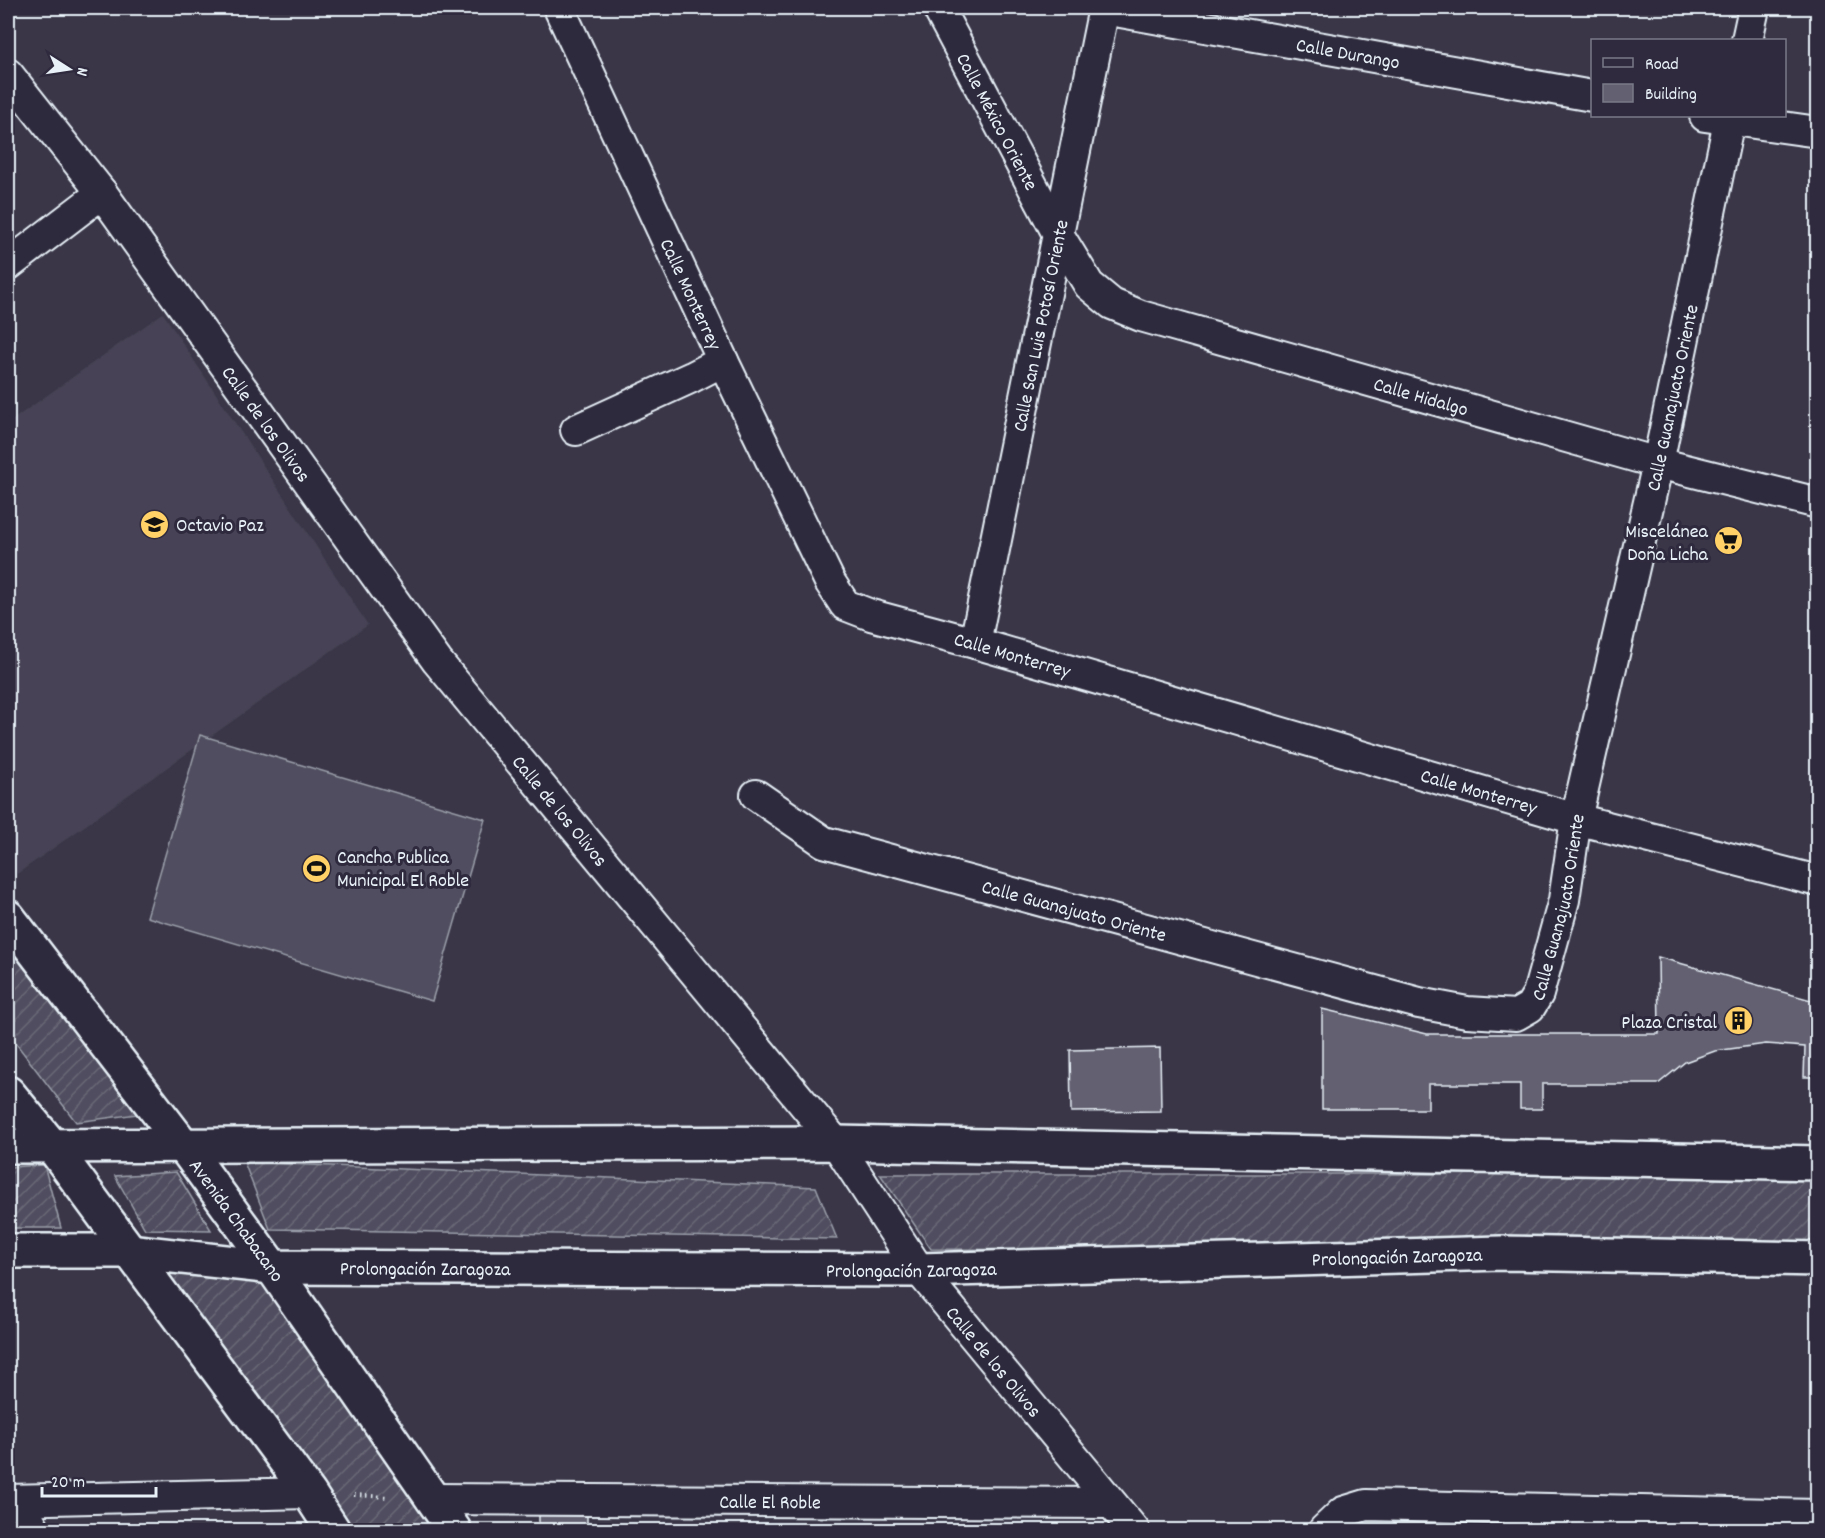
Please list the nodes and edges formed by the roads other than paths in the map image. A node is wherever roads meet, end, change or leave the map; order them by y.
1 (559, 8) edge
2 (938, 8) edge
3 (1104, 8) edge
4 (1754, 8) edge
5 (1747, 39) edge
6 (8, 74) edge
7 (1591, 96) edge
8 (1721, 117) edge
9 (1818, 132) edge
10 (102, 193) junction
11 (1058, 234) junction
12 (8, 265) edge
13 (723, 361) junction
14 (576, 430) dead end
15 (1658, 463) junction
16 (1818, 503) edge
17 (975, 643) junction
18 (756, 795) dead end
19 (1576, 819) junction
20 (1818, 881) edge
21 (8, 917) edge
22 (8, 1093) edge
23 (836, 1143) junction
24 (183, 1145) junction
25 (8, 1146) edge
26 (52, 1146) junction
27 (1818, 1163) edge
28 (8, 1251) edge
29 (128, 1251) junction
30 (1818, 1259) edge
31 (272, 1267) junction
32 (919, 1270) junction
33 (309, 1493) junction
34 (431, 1498) junction
35 (13, 1500) edge
36 (1110, 1503) junction
37 (1818, 1515) edge
38 (35, 1530) edge
39 (333, 1530) edge
40 (454, 1530) edge
41 (1134, 1530) edge
42 (1324, 1530) edge

1 - 13 street, Calle Monterrey
2 - 11 street, Calle México Oriente
3 - 7 street, Calle Durango
3 - 11 street, Calle San Luis Potosí Oriente
4 - 5 street
6 - 10 street, Calle de los Olivos
8 - 9 street
8 - 15 street, Calle Guanajuato Oriente
10 - 12 street
10 - 23 street, Calle de los Olivos
11 - 15 street, Calle Hidalgo
11 - 17 street, Calle San Luis Potosí Oriente
13 - 14 street
13 - 17 street, Calle Monterrey
15 - 16 street, Calle Hidalgo
15 - 19 street, Calle Guanajuato Oriente
17 - 19 street, Calle Monterrey
18 - 19 street, Calle Guanajuato Oriente
19 - 20 street, Calle Monterrey
21 - 24 street, Avenida Chabacano
22 - 26 street
23 - 24 street
23 - 27 street
23 - 32 street, Calle de los Olivos
24 - 26 street
24 - 31 street, Avenida Chabacano
25 - 26 street
26 - 29 street
28 - 29 street, Prolongación Zaragoza
29 - 31 street, Prolongación Zaragoza
29 - 33 street
30 - 32 street, Prolongación Zaragoza
31 - 32 street, Prolongación Zaragoza
31 - 34 street, Avenida Chabacano
32 - 36 street, Calle de los Olivos
33 - 35 street
33 - 39 street
34 - 36 street, Calle El Roble
34 - 40 street, Avenida Chabacano
35 - 38 street
36 - 41 street, Calle de los Olivos
37 - 42 street

